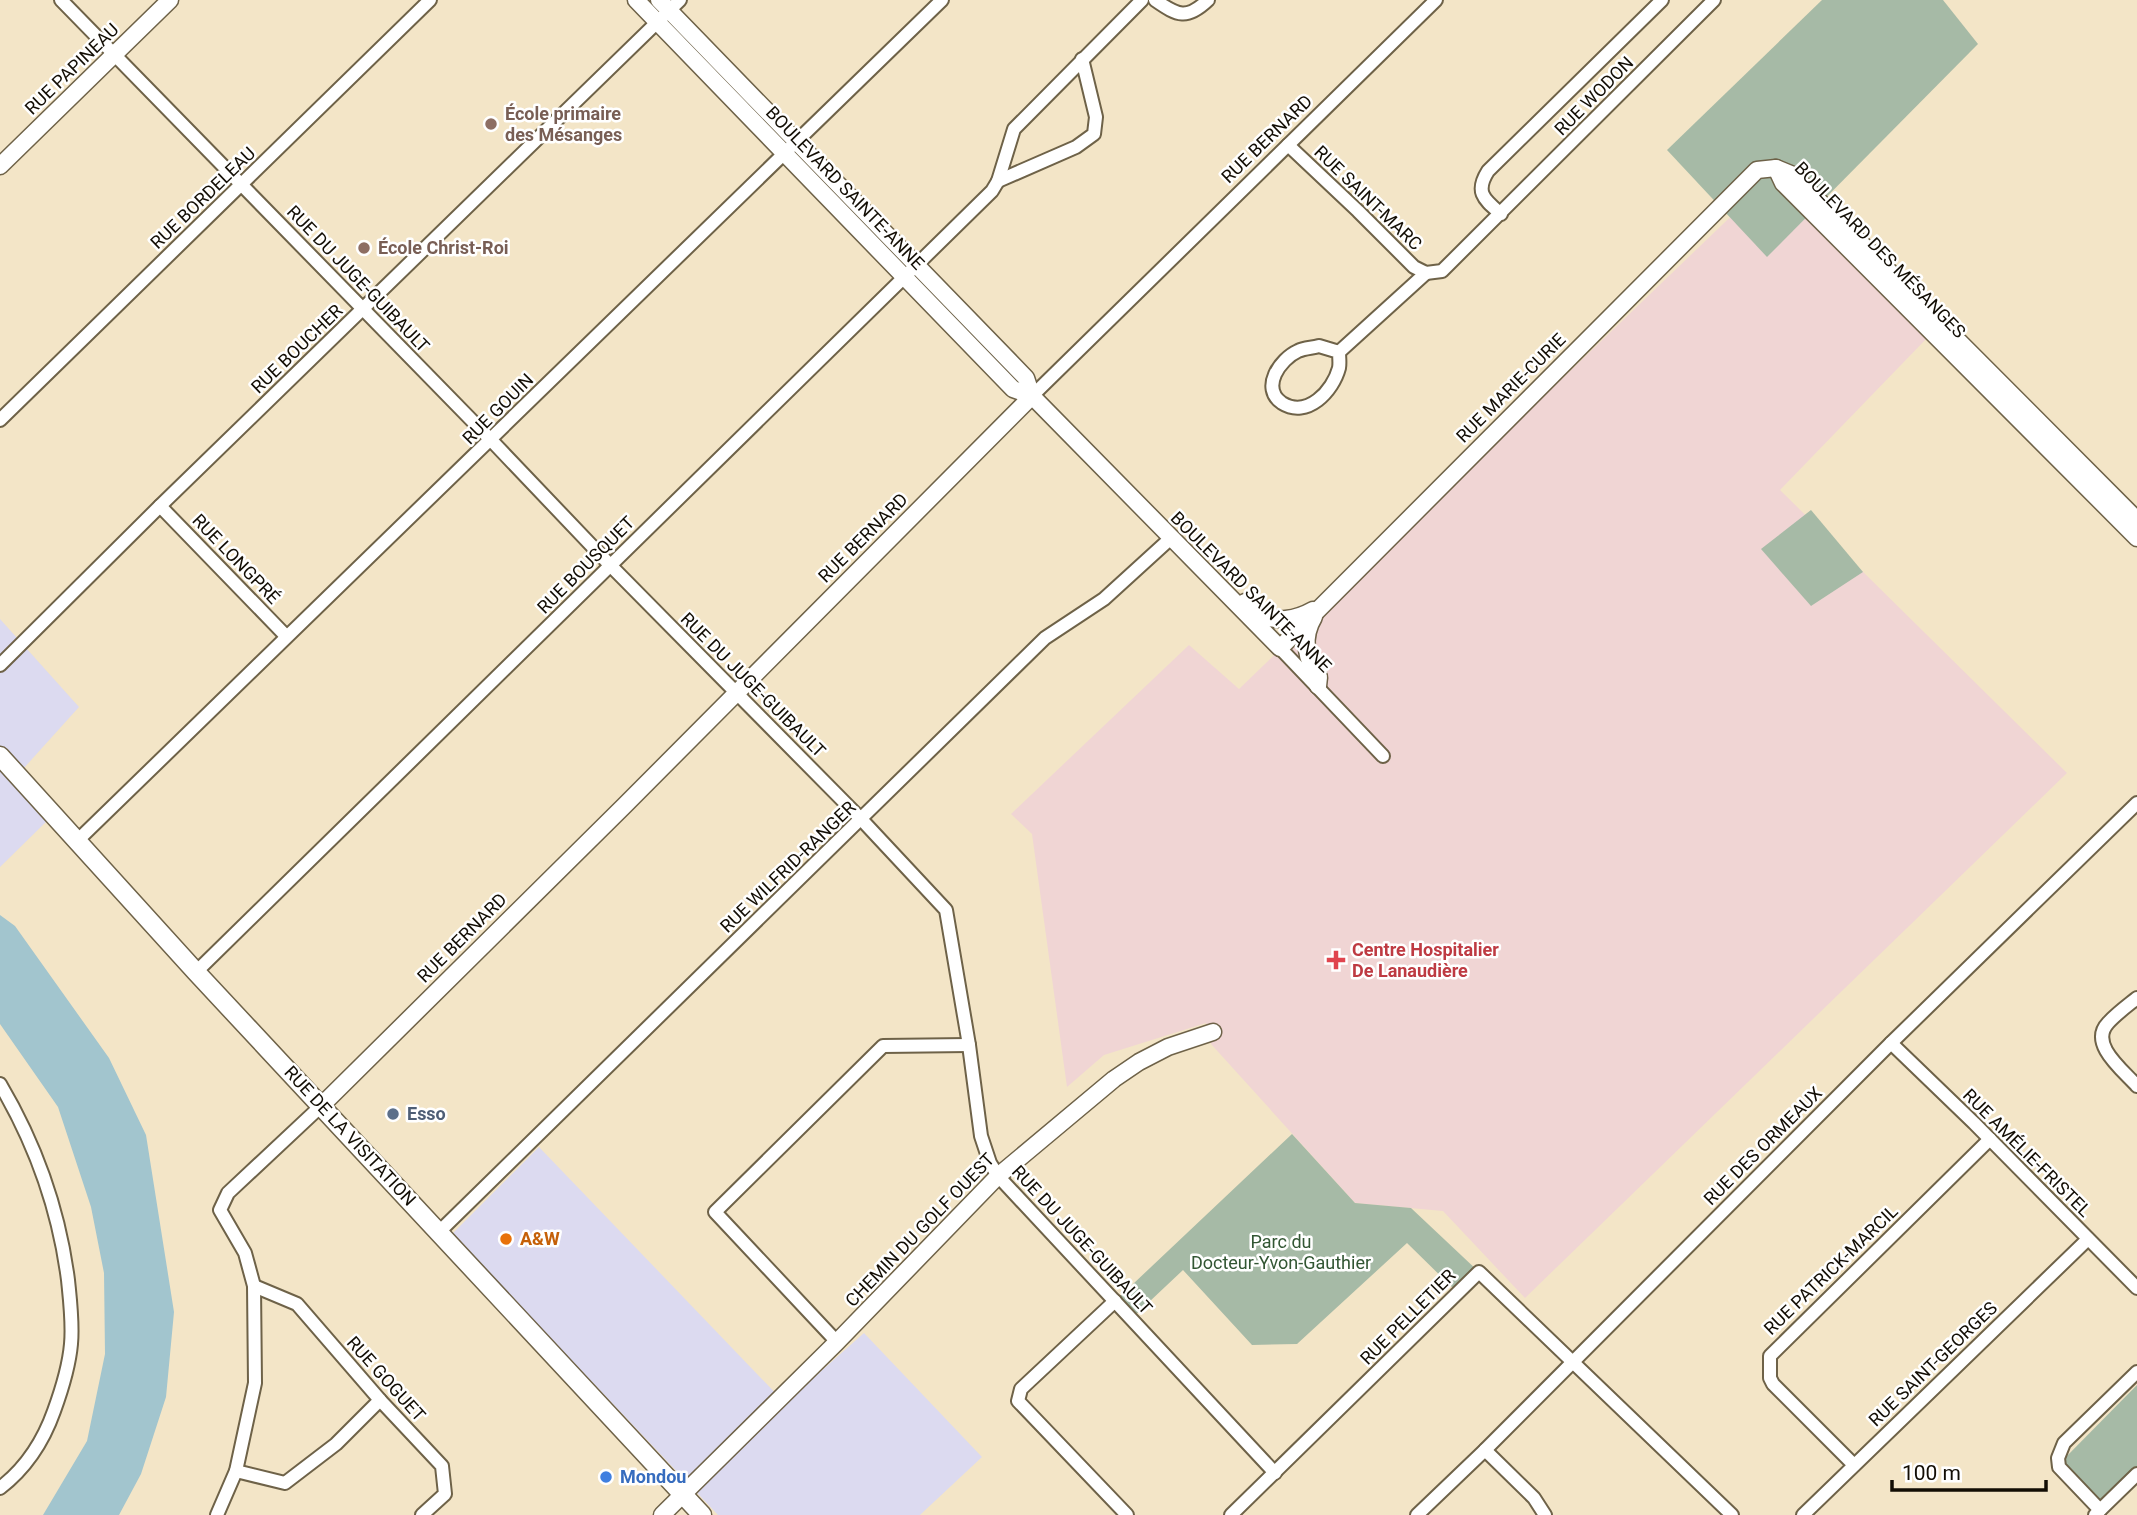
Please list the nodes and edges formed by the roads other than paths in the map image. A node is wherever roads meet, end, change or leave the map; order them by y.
1 (61, 0) edge
2 (170, 0) edge
3 (430, 0) edge
4 (636, 0) edge
5 (942, 0) edge
6 (1142, 0) edge
7 (1155, 0) edge
8 (1208, 0) edge
9 (1436, 0) edge
10 (1662, 0) edge
11 (1711, 1) edge
12 (666, 8) edge
13 (114, 55) junction
14 (1082, 59) junction
15 (796, 140) junction
16 (1288, 145) junction
17 (783, 152) junction
18 (0, 166) edge
19 (1776, 168) junction
20 (998, 181) junction
21 (242, 185) junction
22 (1501, 214) junction
23 (909, 270) junction
24 (1426, 273) junction
25 (363, 310) junction
26 (1339, 352) junction
27 (1032, 396) junction
28 (0, 420) edge
29 (491, 440) junction
30 (160, 506) junction
31 (2137, 520) edge
32 (1171, 538) junction
33 (2137, 538) edge
34 (611, 566) junction
35 (1223, 591) junction
36 (1323, 603) junction
37 (286, 636) junction
38 (1280, 648) junction
39 (0, 665) edge
40 (1318, 686) junction
41 (736, 692) junction
42 (0, 756) edge
43 (1383, 756) dead end
44 (2137, 803) edge
45 (861, 819) junction
46 (77, 841) junction
47 (196, 972) junction
48 (2137, 998) edge
49 (1213, 1032) dead end
50 (1891, 1043) junction
51 (969, 1045) junction
52 (0, 1084) edge
53 (2137, 1086) edge
54 (321, 1105) junction
55 (1990, 1139) junction
56 (998, 1176) junction
57 (439, 1233) junction
58 (2088, 1238) junction
59 (254, 1286) junction
60 (2137, 1288) edge
61 (1115, 1301) junction
62 (837, 1342) junction
63 (1573, 1360) junction
64 (2137, 1372) edge
65 (380, 1400) junction
66 (1485, 1450) junction
67 (1854, 1465) junction
68 (236, 1471) junction
69 (1275, 1473) junction
70 (2137, 1474) edge
71 (0, 1489) edge
72 (683, 1496) junction
73 (2098, 1513) edge
74 (217, 1515) edge
75 (422, 1515) edge
76 (662, 1515) edge
77 (702, 1515) edge
78 (1127, 1515) edge
79 (1231, 1515) edge
80 (1417, 1515) edge
81 (1545, 1515) edge
82 (1732, 1515) edge
83 (1803, 1515) edge

1 - 13 street, RUE DU JUGE-GUIBAULT
2 - 13 street, RUE PAPINEAU
3 - 21 street, RUE BORDELEAU
4 - 12 street, BOULEVARD SAINTE-ANNE
5 - 15 street, RUE GOUIN
6 - 14 street, RUE BOUSQUET
7 - 8 street
9 - 16 street, RUE BERNARD
10 - 22 street, RUE WODON
11 - 22 street, RUE WODON
12 - 15 street, BOULEVARD SAINTE-ANNE
12 - 17 street, BOULEVARD SAINTE-ANNE
12 - 25 street, RUE BOUCHER
13 - 18 street, RUE PAPINEAU
13 - 21 street, RUE DU JUGE-GUIBAULT
14 - 20 street, RUE BOUSQUET
14 - 20 street, RUE BOUSQUET
15 - 17 street, RUE GOUIN
15 - 23 street, BOULEVARD SAINTE-ANNE
16 - 24 street, RUE SAINT-MARC
16 - 27 street, RUE BERNARD
17 - 23 street, BOULEVARD SAINTE-ANNE
17 - 29 street, RUE GOUIN
19 - 31 street, BOULEVARD DES MÉSANGES
19 - 33 street, BOULEVARD DES MÉSANGES
19 - 36 street, RUE MARIE-CURIE
20 - 23 street, RUE BOUSQUET
21 - 25 street, RUE DU JUGE-GUIBAULT
21 - 28 street, RUE BORDELEAU
22 - 24 street, RUE WODON
23 - 27 street, BOULEVARD SAINTE-ANNE
23 - 34 street, RUE BOUSQUET
24 - 26 street, RUE WODON
25 - 29 street, RUE DU JUGE-GUIBAULT
25 - 30 street, RUE BOUCHER
26 - 26 street
27 - 32 street, BOULEVARD SAINTE-ANNE
27 - 41 street, RUE BERNARD
29 - 34 street, RUE DU JUGE-GUIBAULT
29 - 37 street, RUE GOUIN
30 - 37 street, RUE LONGPRÉ
30 - 39 street, RUE BOUCHER
32 - 35 street, BOULEVARD SAINTE-ANNE
32 - 45 street, RUE WILFRID-RANGER
34 - 41 street, RUE DU JUGE-GUIBAULT
34 - 47 street, RUE BOUSQUET
35 - 36 street
35 - 38 street, BOULEVARD SAINTE-ANNE
36 - 38 street, RUE MARIE-CURIE
36 - 40 street
37 - 46 street, RUE GOUIN
38 - 40 street, BOULEVARD SAINTE-ANNE
40 - 43 street, BOULEVARD SAINTE-ANNE
41 - 45 street, RUE DU JUGE-GUIBAULT
41 - 54 street, RUE BERNARD
42 - 46 main road, RUE DE LA VISITATION
44 - 50 street, RUE DES ORMEAUX
45 - 51 street, RUE DU JUGE-GUIBAULT
45 - 57 street, RUE WILFRID-RANGER
46 - 47 main road, RUE DE LA VISITATION
47 - 54 main road, RUE DE LA VISITATION
48 - 53 street
49 - 56 street, CHEMIN DU GOLF OUEST
50 - 55 street, RUE AMÉLIE-FRISTEL
50 - 63 street, RUE DES ORMEAUX
51 - 56 street, RUE DU JUGE-GUIBAULT
51 - 62 street
52 - 71 street
54 - 57 main road, RUE DE LA VISITATION
54 - 59 street
55 - 58 street, RUE AMÉLIE-FRISTEL
55 - 67 street, RUE PATRICK-MARCIL
56 - 61 street, RUE DU JUGE-GUIBAULT
56 - 62 street, CHEMIN DU GOLF OUEST
57 - 72 main road, RUE DE LA VISITATION
58 - 60 street, RUE AMÉLIE-FRISTEL
58 - 67 street, RUE SAINT-GEORGES
59 - 65 street, RUE GOGUET
59 - 68 street
61 - 69 street, RUE DU JUGE-GUIBAULT
61 - 78 street
62 - 72 street, CHEMIN DU GOLF OUEST
63 - 66 street, RUE DES ORMEAUX
63 - 69 street, RUE PELLETIER
63 - 82 street, RUE PELLETIER
64 - 73 street
65 - 68 street
65 - 75 street, RUE GOGUET
66 - 80 street, RUE DES ORMEAUX
66 - 81 street
67 - 83 street, RUE SAINT-GEORGES
68 - 74 street
69 - 79 street, RUE PELLETIER
70 - 73 street
72 - 76 street, CHEMIN DU GOLF OUEST
72 - 77 main road, RUE DE LA VISITATION

